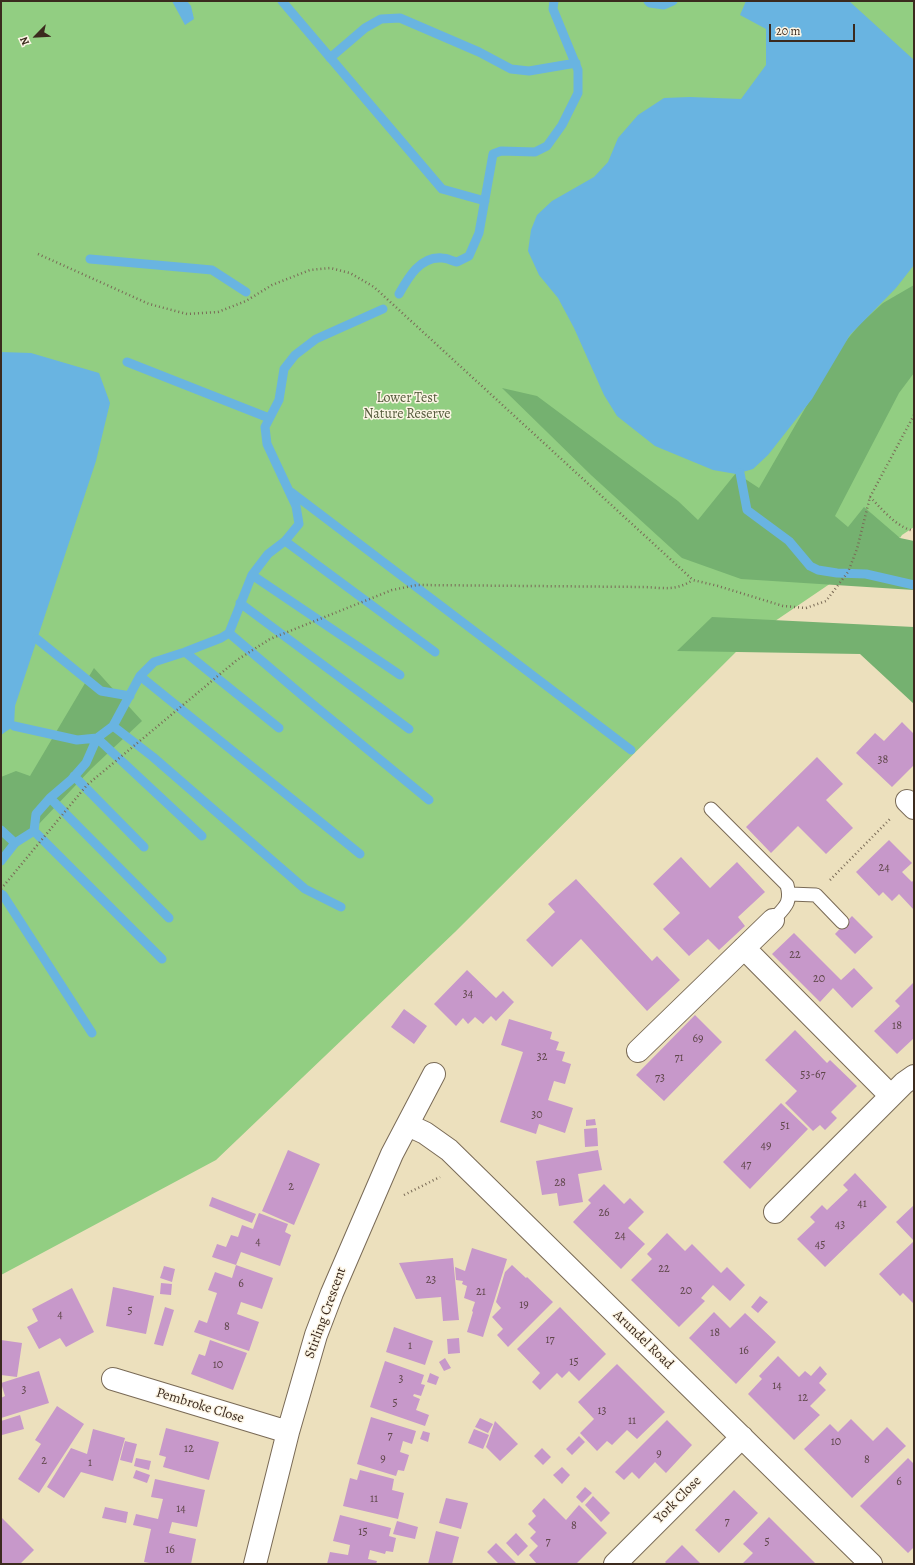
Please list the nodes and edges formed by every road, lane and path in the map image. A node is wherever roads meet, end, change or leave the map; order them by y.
1 (38, 254) dead end
2 (914, 415) edge
3 (870, 496) junction
4 (914, 531) edge
5 (694, 580) junction
6 (911, 804) edge
7 (711, 809) dead end
8 (1, 889) edge
9 (790, 894) junction
10 (816, 895) junction
11 (773, 920) joint
12 (842, 922) dead end
13 (744, 948) junction
14 (638, 1051) dead end
15 (434, 1074) dead end
16 (914, 1076) edge
17 (891, 1096) junction
18 (408, 1125) junction
19 (441, 1177) dead end
20 (398, 1198) dead end
21 (775, 1212) dead end
22 (113, 1380) dead end
23 (288, 1432) junction
24 (742, 1437) junction
25 (254, 1564) edge
26 (614, 1564) edge
27 (871, 1564) edge

1 - 5 path
2 - 3 path
3 - 4 path
3 - 5 path
5 - 8 path
6 - 10 path
7 - 9 lane
9 - 10 lane
9 - 11 lane
10 - 12 lane
11 - 13 street
13 - 14 street
13 - 17 street
15 - 18 street, Stirling Crescent
16 - 17 street
17 - 21 street
18 - 23 street, Stirling Crescent
18 - 24 street, Arundel Road
19 - 20 path
22 - 23 street, Pembroke Close
23 - 25 street, Stirling Crescent
24 - 26 street, York Close
24 - 27 street, Arundel Road

